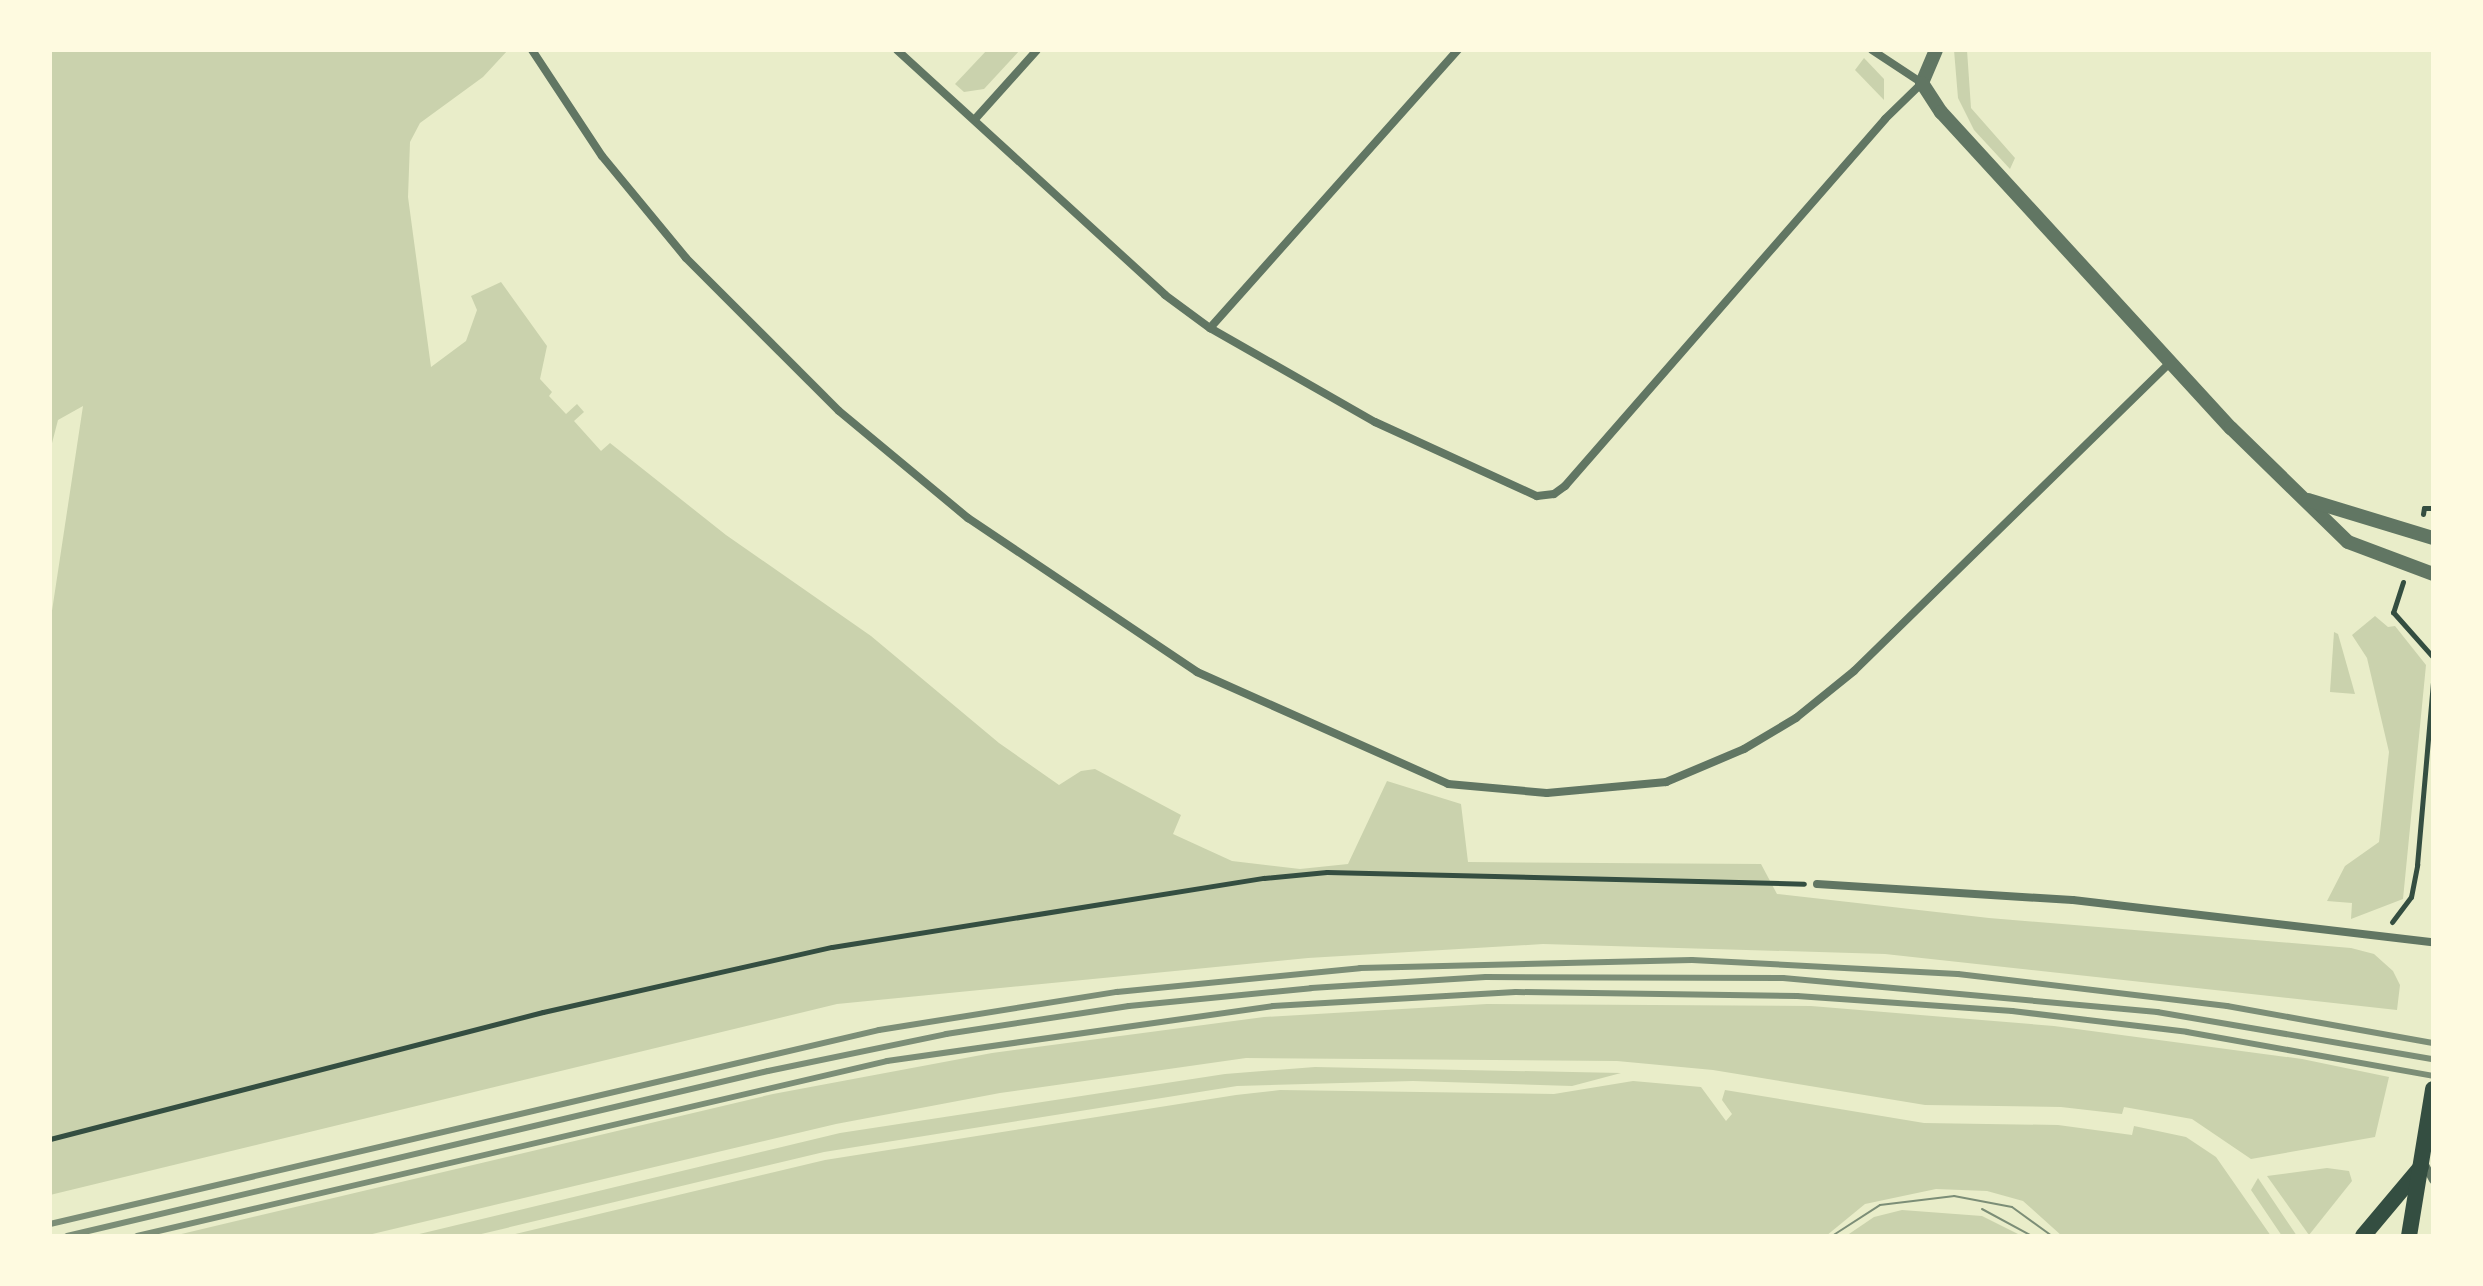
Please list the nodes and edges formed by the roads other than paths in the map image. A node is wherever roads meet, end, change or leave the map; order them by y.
1 (532, 50) edge
2 (897, 50) edge
3 (1037, 50) edge
4 (1458, 50) edge
5 (1872, 50) edge
6 (1936, 50) edge
7 (1922, 83) junction
8 (976, 118) junction
9 (1210, 328) junction
10 (2172, 361) junction
11 (2307, 500) junction
12 (2433, 538) edge
13 (2433, 574) edge
14 (1817, 884) road end
15 (2433, 942) edge
16 (2433, 1089) edge
17 (2424, 1163) junction
18 (2433, 1180) edge
19 (2363, 1236) edge
20 (2409, 1236) edge

1 - 10 street
2 - 8 street
3 - 8 street
4 - 9 street
5 - 7 street
6 - 7 street
7 - 9 street
7 - 10 street
8 - 9 street
10 - 11 street
11 - 12 street
11 - 13 street
14 - 15 street
16 - 17 main road
17 - 18 street
17 - 19 main road
17 - 20 main road

